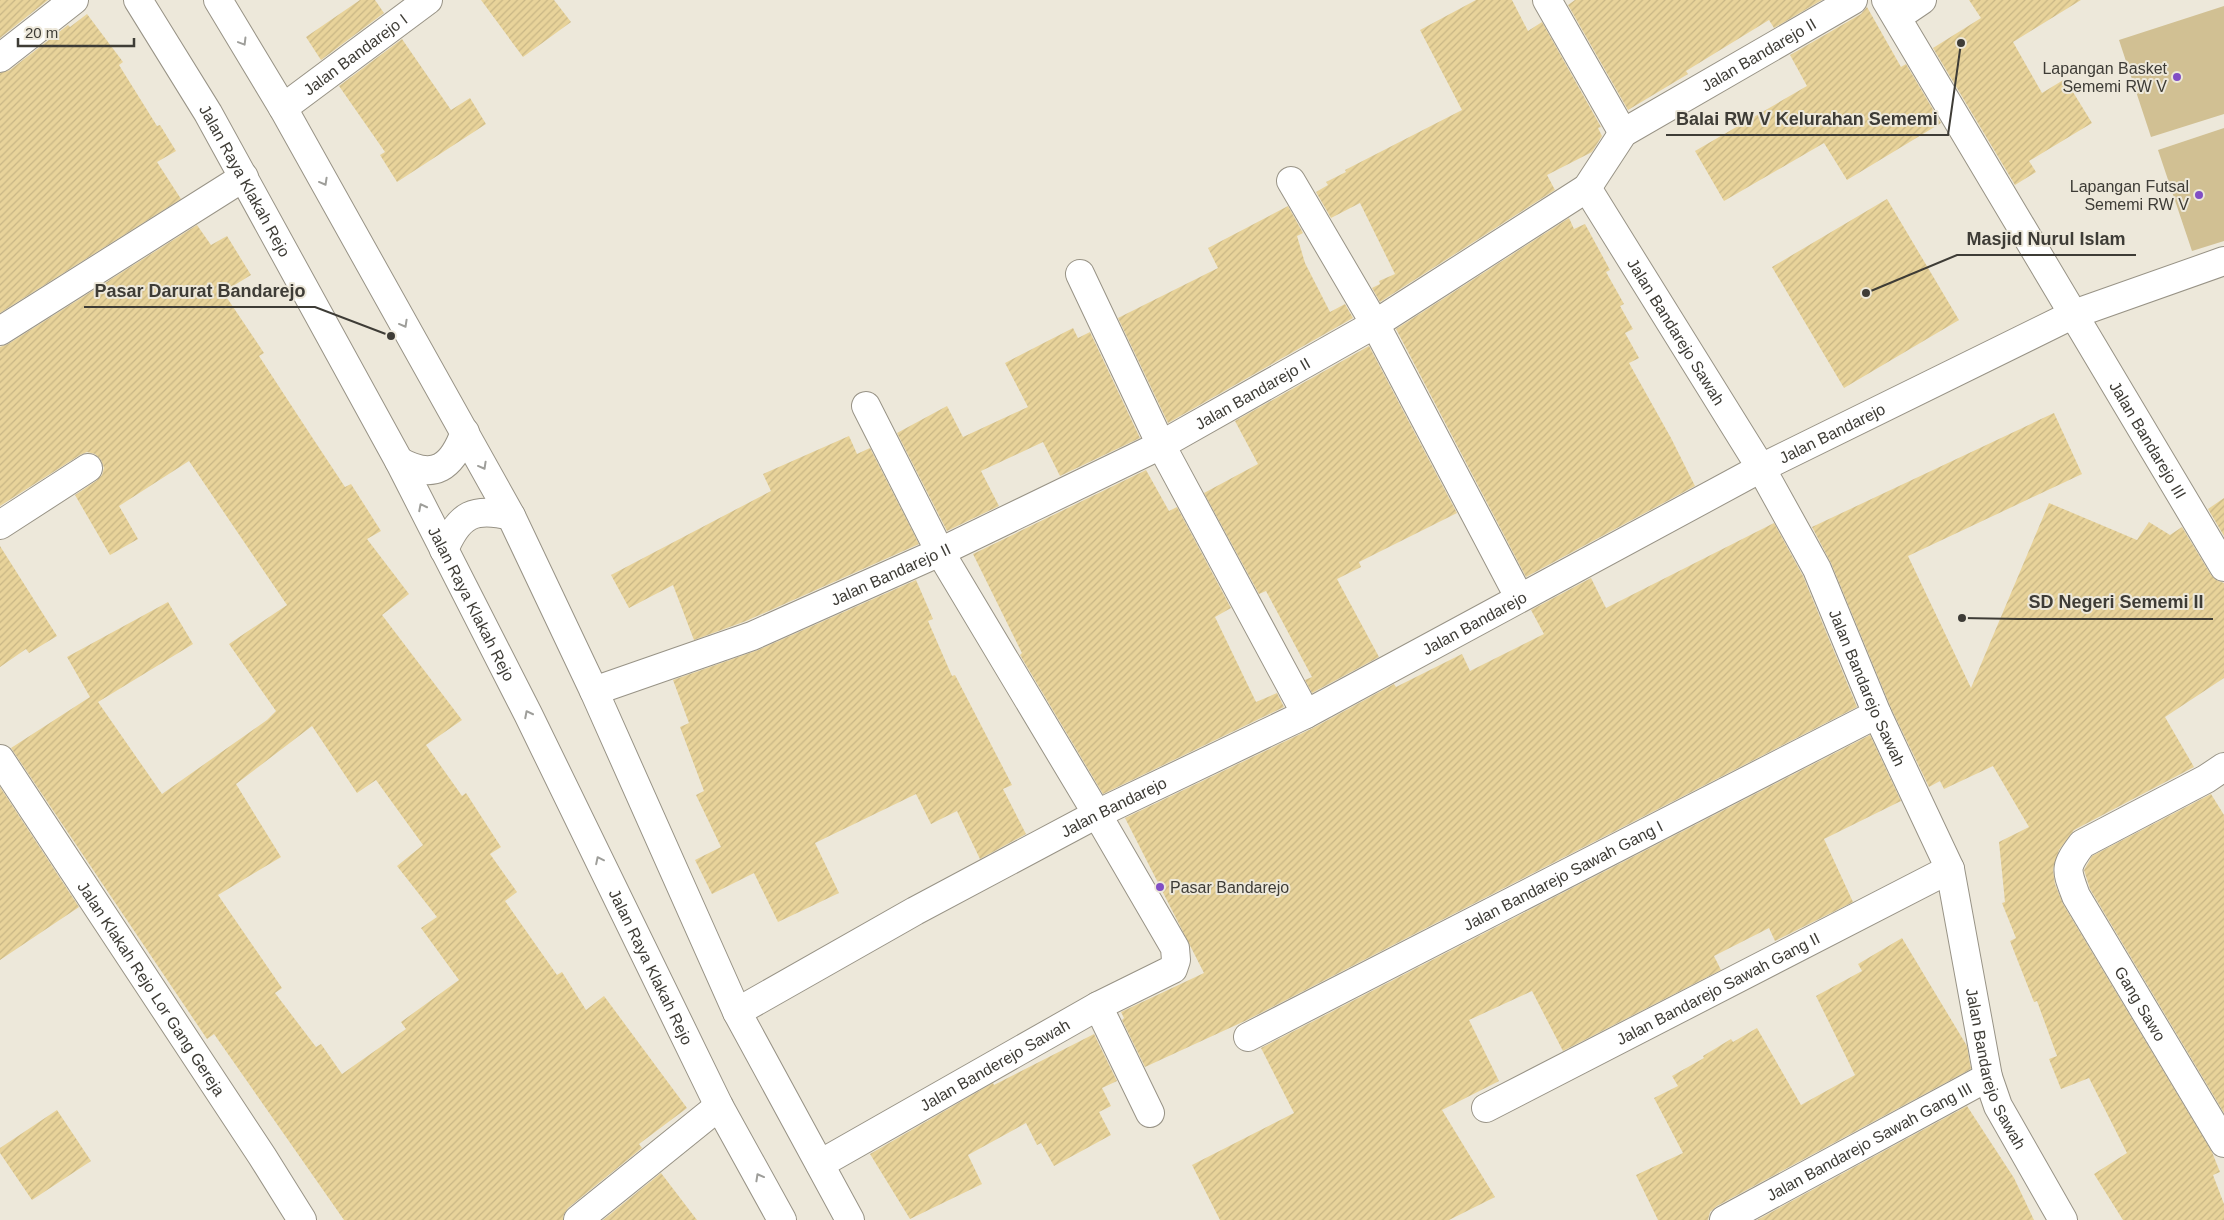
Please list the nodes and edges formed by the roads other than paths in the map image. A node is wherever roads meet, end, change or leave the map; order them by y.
1 (74, 0) edge
2 (138, 0) edge
3 (218, 0) edge
4 (428, 0) edge
5 (1547, 0) edge
6 (1853, 0) edge
7 (1922, 0) edge
8 (1892, 9) edge
9 (0, 58) edge
10 (282, 108) junction
11 (1623, 133) junction
12 (244, 177) junction
13 (1291, 181) dead end
14 (1587, 188) junction
15 (2224, 261) edge
16 (1080, 274) dead end
17 (2074, 314) junction
18 (1375, 324) junction
19 (0, 331) edge
20 (866, 406) dead end
21 (464, 432) junction
22 (1161, 445) junction
23 (399, 461) junction
24 (88, 468) dead end
25 (1761, 468) junction
26 (511, 516) junction
27 (0, 525) edge
28 (444, 550) junction
29 (940, 552) junction
30 (2224, 567) edge
31 (1519, 597) junction
32 (594, 691) junction
33 (1306, 714) junction
34 (1877, 714) junction
35 (0, 759) edge
36 (2221, 775) edge
37 (1097, 814) junction
38 (1950, 869) junction
39 (1098, 1006) junction
40 (737, 1012) junction
41 (1248, 1038) dead end
42 (1988, 1077) junction
43 (720, 1106) junction
44 (1486, 1108) dead end
45 (1150, 1112) dead end
46 (2224, 1143) edge
47 (820, 1164) junction
48 (293, 1217) edge
49 (578, 1220) edge
50 (782, 1220) edge
51 (850, 1220) edge
52 (1724, 1220) edge
53 (2064, 1220) edge

1 - 9 street
2 - 12 street, Jalan Raya Klakah Rejo
3 -> 10 street
4 - 10 street, Jalan Bandarejo I
5 - 11 street
6 - 11 street, Jalan Bandarejo II
7 - 8 street
8 - 17 street, Jalan Bandarejo III
10 -> 21 street
11 - 14 street, Jalan Bandarejo II
12 - 19 street
12 - 23 street, Jalan Raya Klakah Rejo
13 - 18 street
14 - 18 street, Jalan Bandarejo II
14 - 25 street, Jalan Bandarejo Sawah
15 - 17 street, Jalan Bandarejo
16 - 22 street
17 - 25 street, Jalan Bandarejo
17 - 30 street, Jalan Bandarejo III
18 - 22 street, Jalan Bandarejo II
18 - 31 street
20 - 29 street
21 - 23 street
21 -> 26 street
22 - 29 street, Jalan Bandarejo II
22 - 33 street
28 -> 23 street, Jalan Raya Klakah Rejo
24 - 27 street
25 - 31 street, Jalan Bandarejo
25 - 34 street, Jalan Bandarejo Sawah
26 - 28 street
26 - 32 street
43 -> 28 street, Jalan Raya Klakah Rejo
29 - 32 street, Jalan Bandarejo II
29 - 37 street
31 - 33 street, Jalan Bandarejo
32 - 40 street
33 - 37 street, Jalan Bandarejo
34 - 38 street, Jalan Bandarejo Sawah
34 - 41 street, Jalan Bandarejo Sawah Gang I
35 - 48 street, Jalan Klakah Rejo Lor Gang Gereja
36 - 46 street, Gang Sawo
37 - 39 street, Jalan Banderejo Sawah
37 - 40 street, Jalan Bandarejo
38 - 42 street, Jalan Bandarejo Sawah
38 - 44 street, Jalan Bandarejo Sawah Gang II
39 - 45 street
39 - 47 street, Jalan Banderejo Sawah
40 - 47 street
42 - 52 street, Jalan Bandarejo Sawah Gang III
42 - 53 street, Jalan Bandarejo Sawah
43 - 49 street
50 -> 43 street, Jalan Raya Klakah Rejo
47 - 51 street

